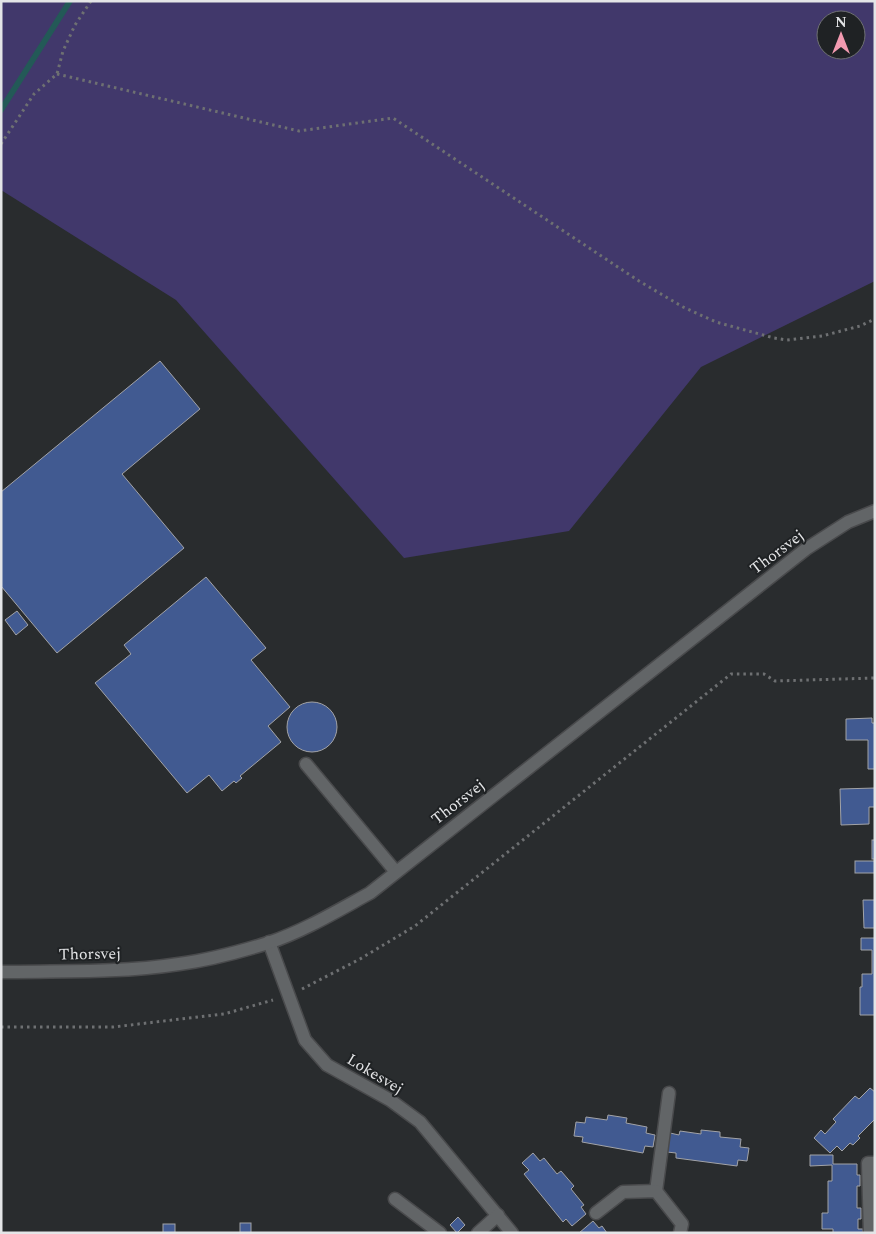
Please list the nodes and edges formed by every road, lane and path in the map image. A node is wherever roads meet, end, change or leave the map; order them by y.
1 (91, 1) edge
2 (57, 74) junction
3 (1, 144) edge
4 (875, 319) edge
5 (875, 511) edge
6 (875, 678) edge
7 (306, 764) dead end
8 (396, 872) junction
9 (269, 942) junction
10 (1, 972) edge
11 (288, 996) junction
12 (1, 1027) edge
13 (669, 1093) dead end
14 (875, 1163) edge
15 (656, 1191) junction
16 (395, 1200) dead end
17 (596, 1213) dead end
18 (498, 1215) junction
19 (440, 1233) edge
20 (478, 1233) edge
21 (512, 1233) edge
22 (680, 1233) edge
23 (870, 1233) edge

1 - 2 path
2 - 3 path
2 - 4 path
5 - 8 street, Thorsvej
6 - 11 path
7 - 8 street
8 - 9 street, Thorsvej
9 - 10 street, Thorsvej
9 - 11 street, Lokesvej
11 - 12 path
11 - 18 street, Lokesvej
13 - 15 street
14 - 23 street
15 - 17 street
15 - 22 street
16 - 19 street
18 - 20 street
18 - 21 street, Lokesvej

